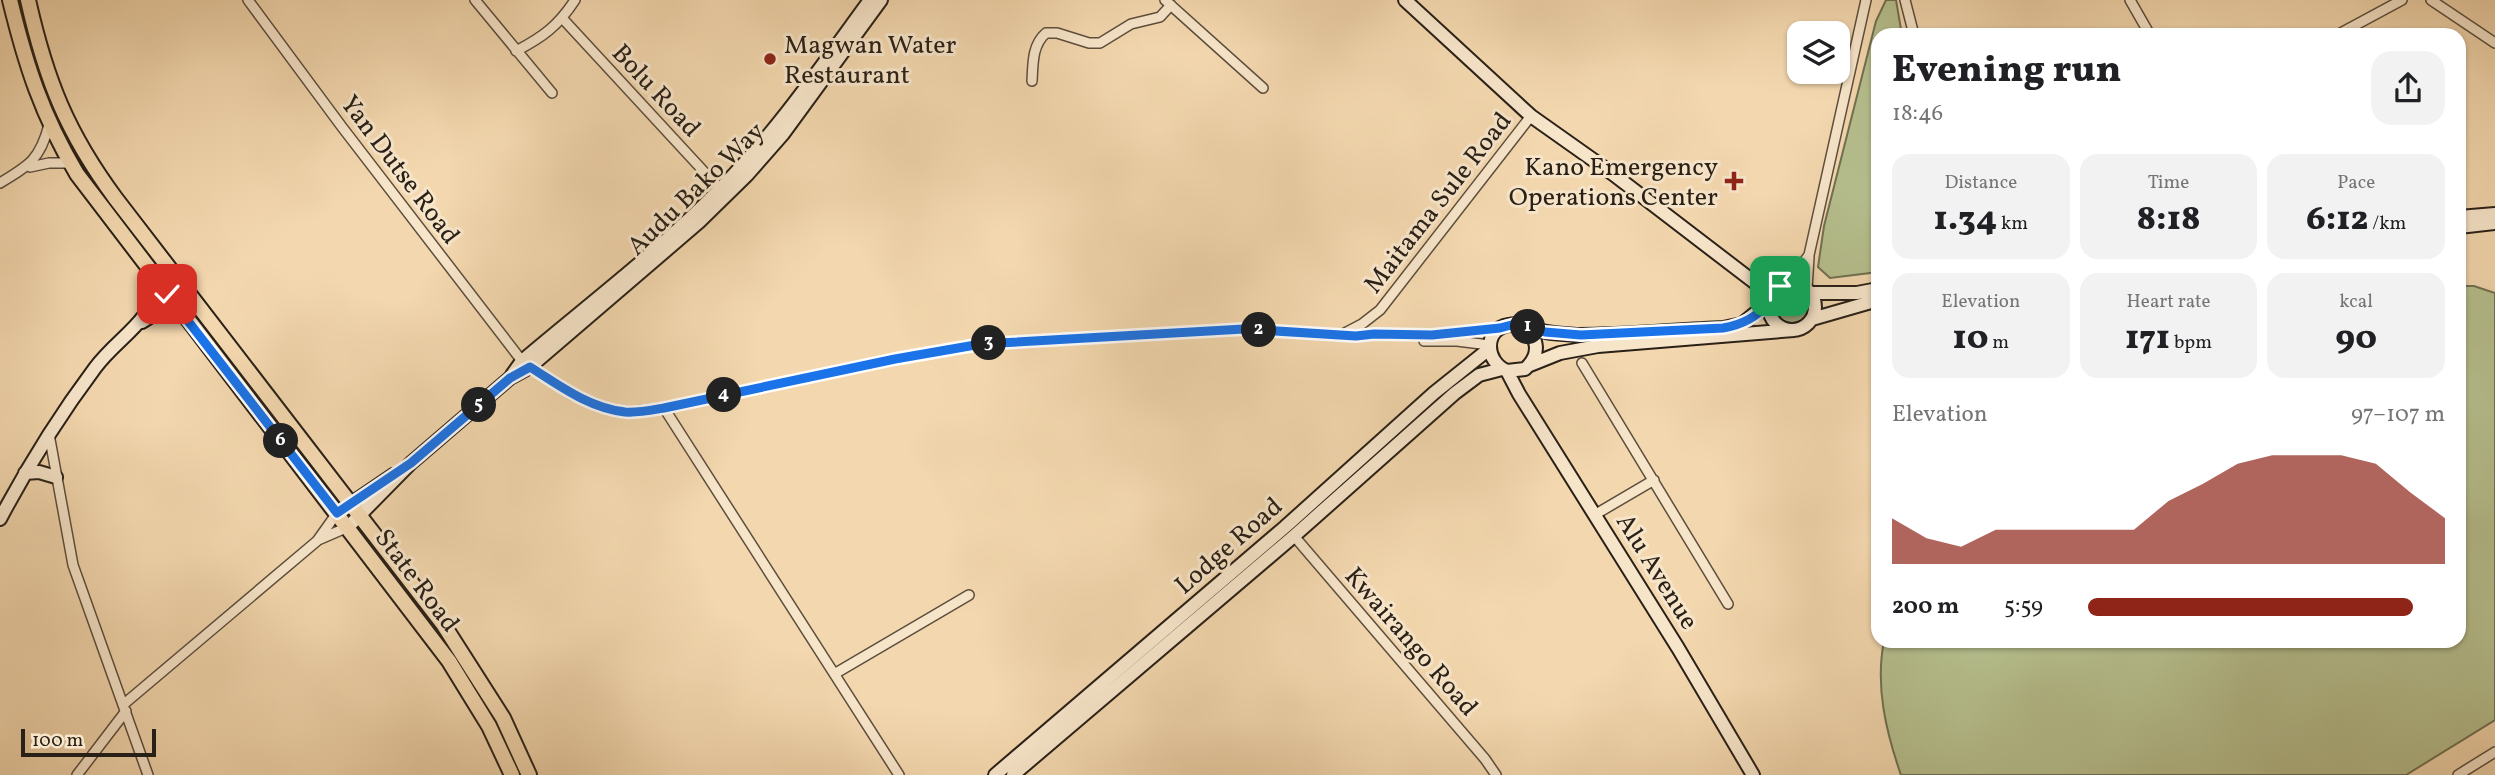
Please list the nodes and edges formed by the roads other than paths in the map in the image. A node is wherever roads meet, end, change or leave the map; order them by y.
1 (10, 0) edge
2 (27, 0) edge
3 (248, 0) edge
4 (475, 0) edge
5 (575, 0) edge
6 (870, 0) edge
7 (881, 0) edge
8 (1405, 0) edge
9 (1866, 0) edge
10 (1905, 0) edge
11 (2130, 0) edge
12 (2402, 0) edge
13 (2431, 0) edge
14 (1168, 3) edge
15 (563, 19) junction
16 (1912, 28) edge
17 (2146, 28) edge
18 (2350, 28) edge
19 (2495, 43) edge
20 (516, 51) junction
21 (1032, 81) dead end
22 (1263, 88) dead end
23 (552, 93) dead end
24 (1531, 116) junction
25 (49, 125) junction
26 (70, 163) junction
27 (25, 168) junction
28 (0, 183) edge
29 (720, 189) junction
30 (2495, 214) edge
31 (2466, 216) edge
32 (2495, 223) edge
33 (2466, 226) edge
34 (1809, 255) junction
35 (159, 283) junction
36 (1788, 283) junction
37 (1871, 290) edge
38 (1809, 291) junction
39 (1770, 299) junction
40 (1871, 302) edge
41 (178, 307) junction
42 (1812, 319) junction
43 (139, 324) junction
44 (1522, 326) junction
45 (1500, 328) junction
46 (1794, 330) junction
47 (1339, 336) junction
48 (1356, 336) junction
49 (1489, 347) junction
50 (1582, 363) dead end
51 (526, 364) junction
52 (1515, 369) junction
53 (664, 408) junction
54 (49, 434) junction
55 (411, 463) junction
56 (25, 473) junction
57 (56, 477) junction
58 (1654, 480) junction
59 (350, 503) junction
60 (337, 513) junction
61 (1595, 514) junction
62 (359, 517) junction
63 (0, 519) edge
64 (348, 527) junction
65 (1294, 536) junction
66 (317, 541) junction
67 (969, 595) dead end
68 (1728, 604) dead end
69 (836, 673) junction
70 (125, 708) junction
71 (2495, 751) edge
72 (77, 775) edge
73 (148, 775) edge
74 (512, 775) edge
75 (529, 775) edge
76 (899, 775) edge
77 (995, 775) edge
78 (1013, 775) edge
79 (1496, 775) edge
80 (1753, 775) edge
81 (2458, 775) edge

1 - 25 main road, State Road
2 - 59 main road, State Road
3 - 51 street, Yan Dutse Road
4 - 20 street
5 - 15 street
6 - 29 street, Audu Bako Way
7 - 51 street, Audu Bako Way
8 - 24 street
9 - 34 street
10 - 16 street
11 - 17 street
12 - 18 street
13 - 19 street
14 - 21 street
14 - 22 street
15 - 20 street
15 - 29 street, Bolu Road
20 - 23 street
24 - 39 street
24 - 47 street, Maitama Sule Road
25 - 26 main road, State Road
25 - 27 street
26 - 27 street
26 - 35 main road, State Road
27 - 28 street
29 - 51 street, Audu Bako Way
30 - 31 street
32 - 33 street
34 - 36 street
34 - 38 street
35 - 41 main road, State Road
35 - 43 street
36 - 38 street
36 - 39 street
37 - 38 street
38 - 42 street
39 - 44 street
39 - 46 street
40 - 42 street
41 - 43 street
41 - 60 main road, State Road
42 - 46 street
43 - 54 street
44 - 45 street
44 - 52 street
45 - 48 street
45 - 49 street
46 - 52 street, Lodge Road
47 - 48 street
47 - 53 street
48 - 49 street
49 - 52 street
49 - 77 street, Lodge Road
50 - 58 street
51 - 53 street
51 - 55 street, Audu Bako Way
52 - 61 street, Alu Avenue
52 - 65 street, Lodge Road
53 - 69 street
54 - 56 street
54 - 57 street
55 - 59 street, Audu Bako Way
55 - 62 street, Audu Bako Way
56 - 57 street
56 - 63 street
57 - 70 street
58 - 61 street
58 - 68 street
59 - 60 street, Audu Bako Way
59 - 62 main road, State Road
60 - 64 main road, State Road
60 - 66 street
61 - 80 street, Alu Avenue
62 - 64 street, Audu Bako Way
62 - 75 main road, State Road
64 - 66 street
64 - 74 main road, State Road
65 - 78 street, Lodge Road
65 - 79 street, Kwairango Road
66 - 70 street
67 - 69 street
69 - 76 street
70 - 72 street
70 - 73 street
71 - 81 street

